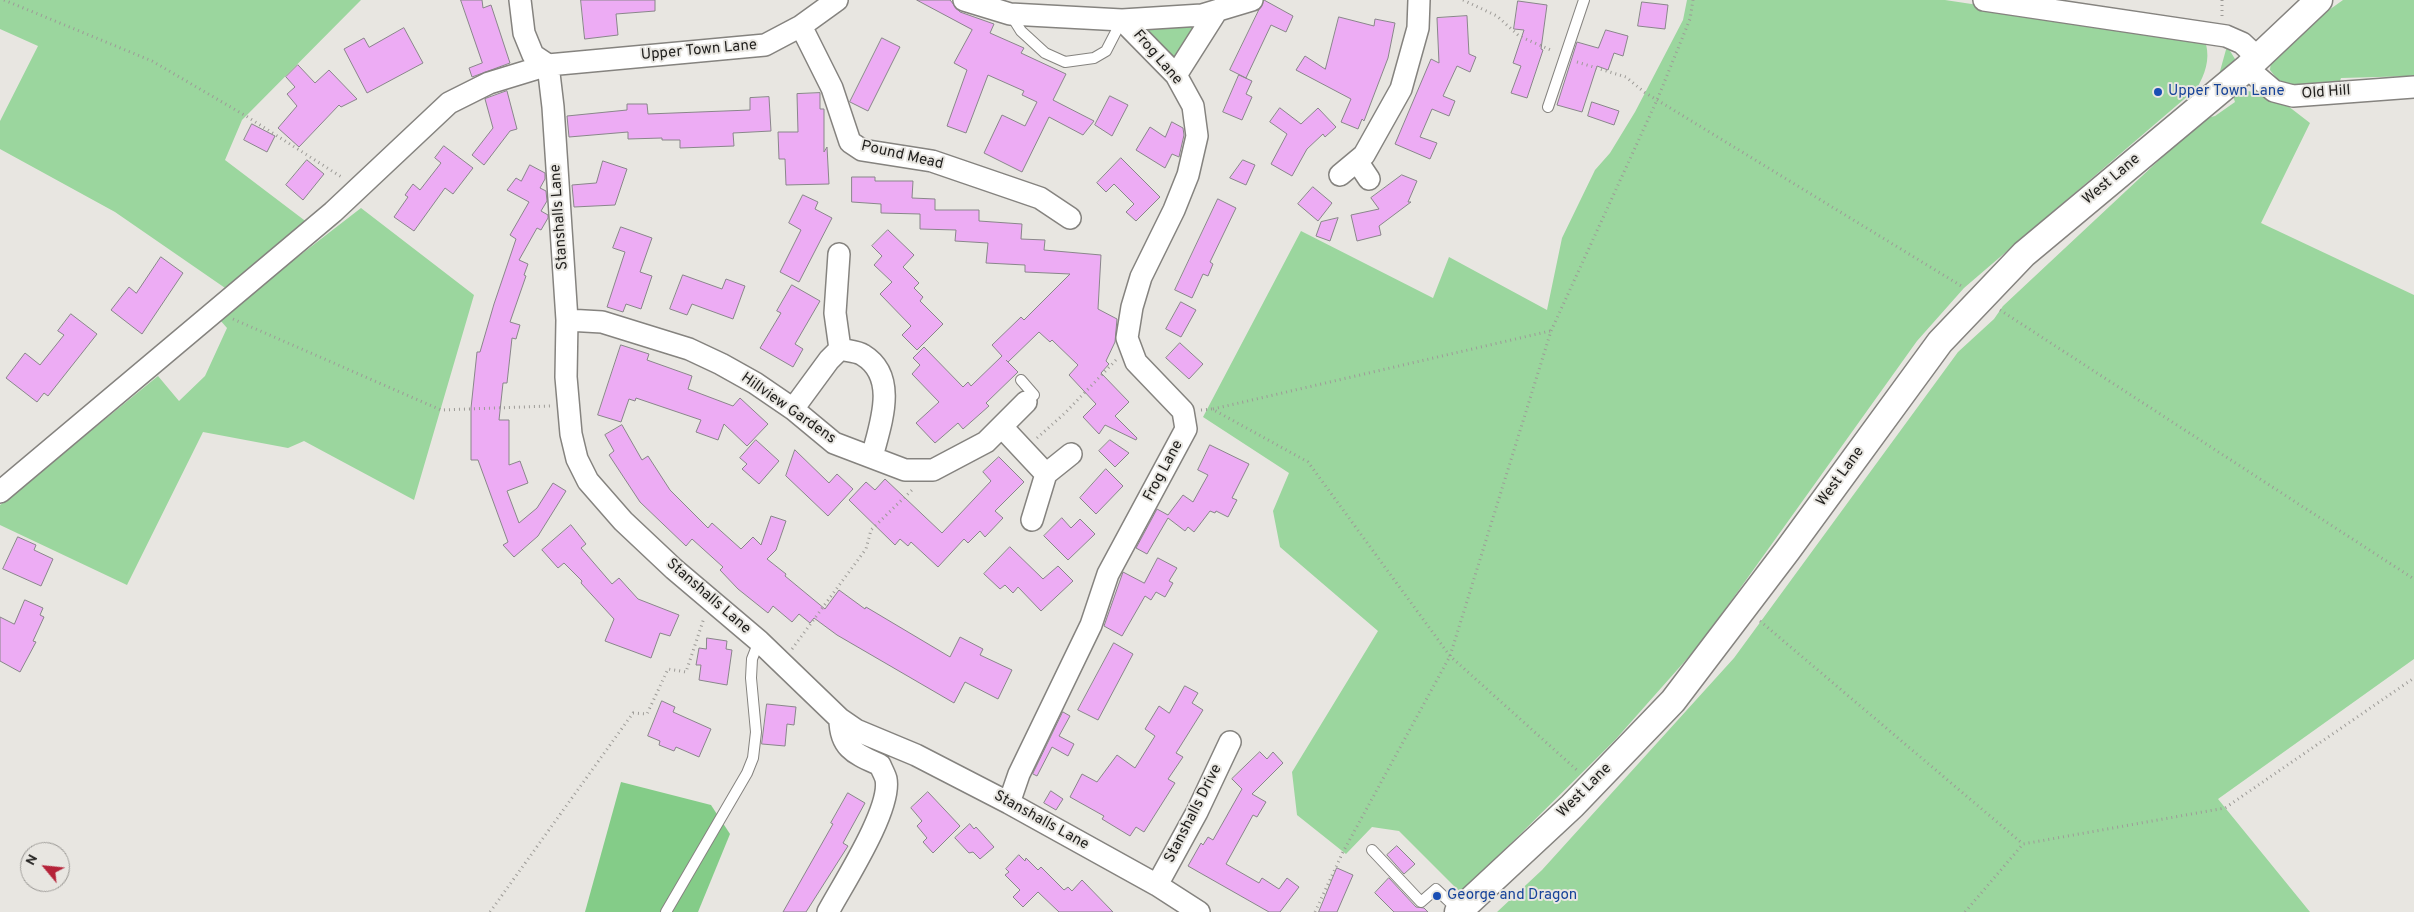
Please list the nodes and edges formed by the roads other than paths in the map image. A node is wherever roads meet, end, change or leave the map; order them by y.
1 (520, 0) edge
2 (837, 0) edge
3 (964, 0) edge
4 (1419, 0) edge
5 (1584, 0) edge
6 (1984, 0) edge
7 (2319, 0) edge
8 (1244, 1) edge
9 (1216, 12) junction
10 (1010, 14) junction
11 (1122, 20) junction
12 (801, 26) junction
13 (2253, 63) junction
14 (548, 65) junction
15 (1176, 75) junction
16 (2414, 87) edge
17 (1548, 107) dead end
18 (1357, 161) junction
19 (1340, 175) dead end
20 (1369, 179) dead end
21 (1070, 218) dead end
22 (839, 254) dead end
23 (567, 320) junction
24 (840, 349) junction
25 (1021, 380) dead end
26 (1026, 402) joint
27 (793, 409) junction
28 (1002, 427) junction
29 (1071, 454) dead end
30 (872, 457) junction
31 (1046, 474) junction
32 (0, 492) edge
33 (1032, 520) dead end
34 (759, 640) junction
35 (840, 719) junction
36 (1230, 742) dead end
37 (1009, 803) junction
38 (1372, 850) dead end
39 (1157, 885) junction
40 (666, 912) edge
41 (828, 912) edge
42 (1199, 912) edge
43 (1459, 912) edge

1 - 14 street
2 - 12 street, Upper Town Lane
3 - 10 street
4 - 18 street
5 - 17 lane
6 - 13 street
7 - 13 street, West Lane
8 - 9 street
9 - 11 street
9 - 15 street
10 - 11 street
10 - 11 lane
11 - 15 street, Frog Lane
12 - 14 street, Upper Town Lane
12 - 21 street, Pound Mead
13 - 16 street, Old Hill
13 - 43 street, West Lane
14 - 23 street, Stanshalls Lane
14 - 32 street, Upper Town Lane
15 - 37 street, Frog Lane
18 - 19 street
18 - 20 street
22 - 24 street
23 - 27 street, Hillview Gardens
23 - 34 street, Stanshalls Lane
24 - 27 street
24 - 30 street
25 - 26 lane
26 - 28 street, Hillview Gardens
27 - 30 street, Hillview Gardens
28 - 30 street, Hillview Gardens
28 - 31 street
29 - 31 street
31 - 33 street
34 - 35 street, Stanshalls Lane
34 - 40 lane
35 - 37 street, Stanshalls Lane
35 - 41 street
36 - 39 street, Stanshalls Drive
37 - 39 street, Stanshalls Lane
38 - 43 lane
39 - 42 street, Stanshalls Lane

